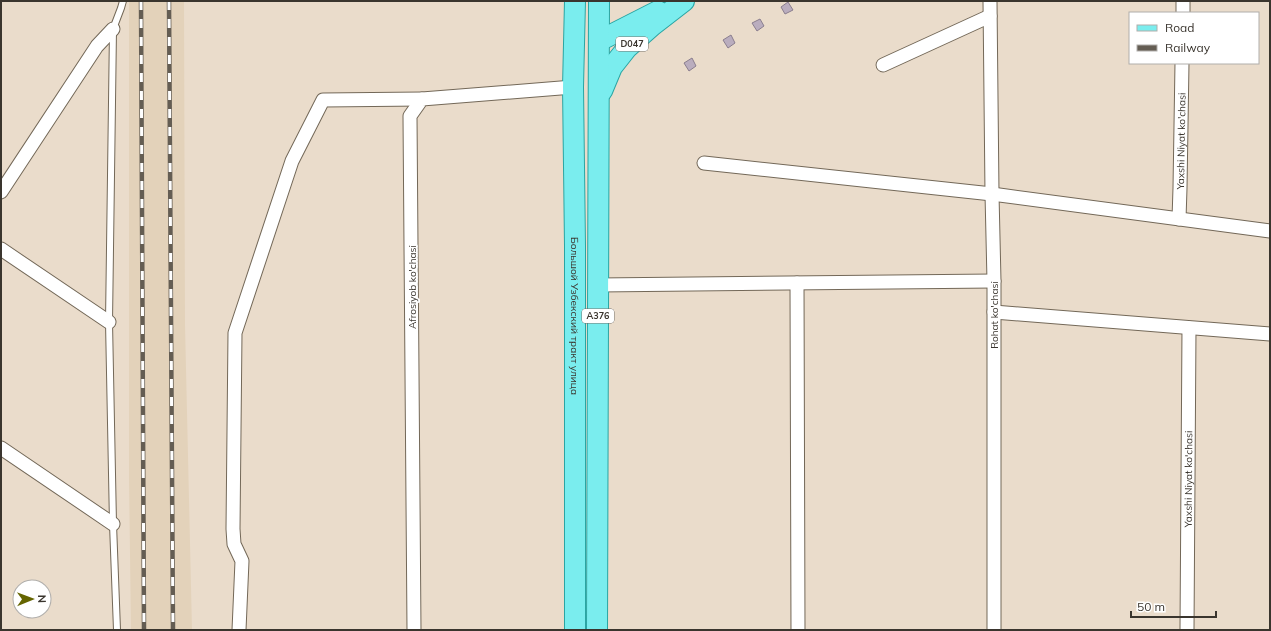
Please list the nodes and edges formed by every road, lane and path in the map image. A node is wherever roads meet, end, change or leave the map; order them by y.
1 (123, 1) edge
2 (575, 1) edge
3 (599, 1) edge
4 (678, 1) edge
5 (684, 1) edge
6 (990, 1) edge
7 (1183, 1) edge
8 (1183, 12) edge
9 (990, 16) junction
10 (113, 29) junction
11 (599, 41) junction
12 (1182, 64) edge
13 (883, 65) dead end
14 (573, 87) junction
15 (422, 99) junction
16 (599, 100) junction
17 (704, 163) dead end
18 (1, 192) edge
19 (992, 194) junction
20 (1179, 219) junction
21 (1270, 230) edge
22 (1, 249) edge
23 (994, 280) junction
24 (798, 283) junction
25 (598, 285) junction
26 (994, 312) junction
27 (109, 322) junction
28 (1189, 328) junction
29 (1270, 334) edge
30 (1, 448) edge
31 (113, 524) junction
32 (117, 630) edge
33 (239, 630) edge
34 (414, 630) edge
35 (575, 630) edge
36 (597, 630) edge
37 (798, 630) edge
38 (994, 630) edge
39 (1187, 630) edge

1 - 10 lane
2 - 14 main road, Большой Узбекский тракт улица
3 - 11 main road, A376
4 - 11 main road, D047
5 - 16 main road, D047
6 - 9 street, Rohat ko'chasi
7 - 8 street
9 - 13 street
9 - 19 street, Rohat ko'chasi
10 - 18 street
10 - 27 lane
11 - 16 main road, A376
12 - 20 street, Yaxshi Niyat ko'chasi
14 - 15 street
14 - 35 main road, Большой Узбекский тракт улица
15 - 33 street
15 - 34 street, Afrosiyob ko'chasi
16 - 25 main road, A376
17 - 19 street
19 - 20 street
19 - 23 street, Rohat ko'chasi
20 - 21 street
22 - 27 street
23 - 24 street
23 - 26 street, Rohat ko'chasi
24 - 25 street
24 - 37 street
25 - 36 main road, A376
26 - 28 street
26 - 38 street, Rohat ko'chasi
27 - 31 lane
28 - 29 street
28 - 39 street, Yaxshi Niyat ko'chasi
30 - 31 street
31 - 32 lane

